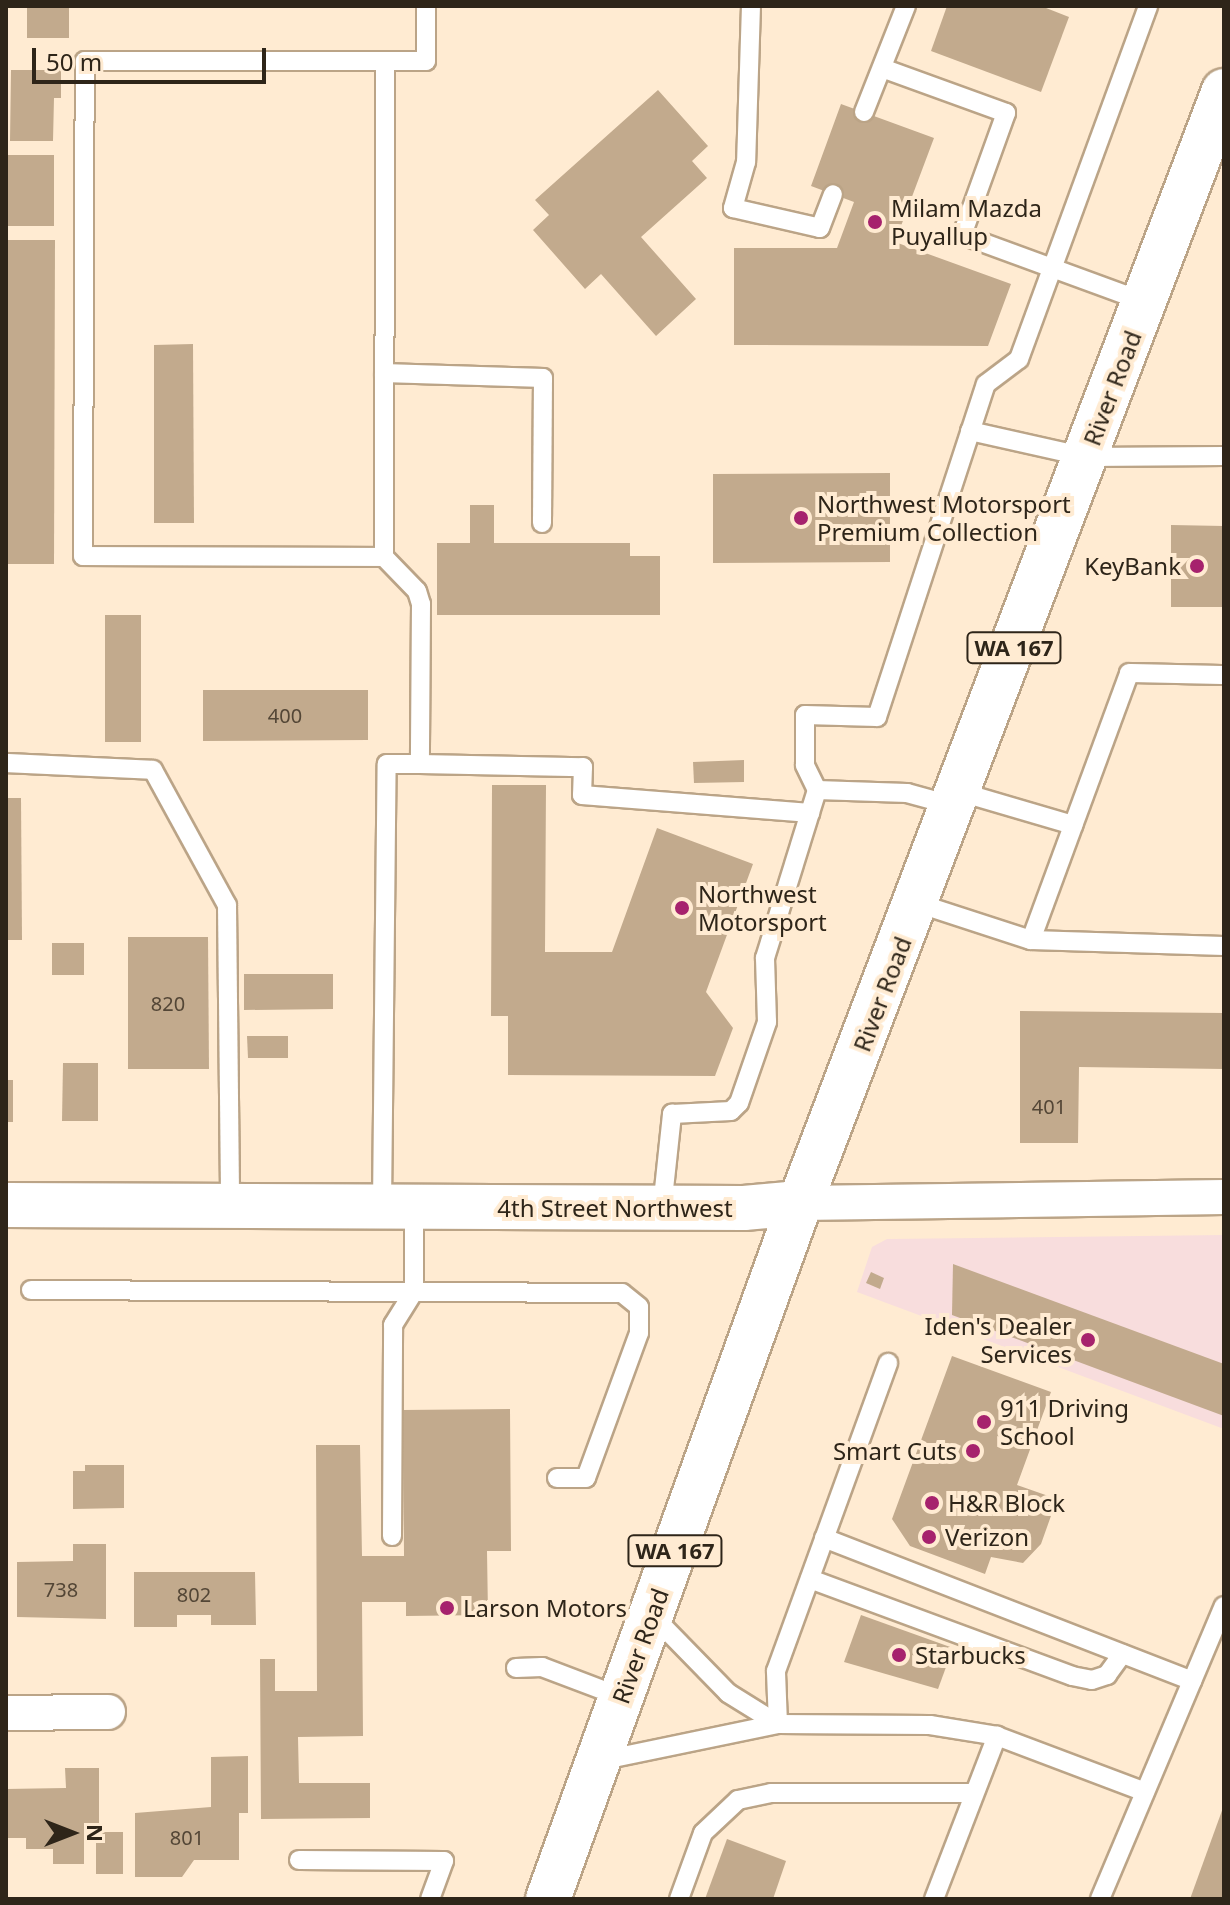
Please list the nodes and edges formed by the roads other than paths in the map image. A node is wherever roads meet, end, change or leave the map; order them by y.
1 (426, 6) edge
2 (751, 6) edge
3 (906, 6) edge
4 (1148, 6) edge
5 (385, 62) junction
6 (882, 68) junction
7 (1224, 91) edge
8 (864, 112) dead end
9 (833, 194) dead end
10 (1052, 268) junction
11 (1145, 302) junction
12 (384, 373) junction
13 (970, 431) junction
14 (1224, 456) edge
15 (1086, 457) junction
16 (542, 523) dead end
17 (384, 557) junction
18 (1224, 675) edge
19 (6, 763) edge
20 (420, 764) junction
21 (817, 790) junction
22 (957, 799) junction
23 (810, 813) junction
24 (1073, 825) junction
25 (917, 903) junction
26 (1031, 940) junction
27 (1224, 946) edge
28 (1224, 1197) edge
29 (800, 1203) junction
30 (6, 1205) edge
31 (230, 1206) junction
32 (398, 1206) junction
33 (662, 1208) junction
34 (31, 1290) dead end
35 (414, 1291) junction
36 (888, 1363) dead end
37 (557, 1478) dead end
38 (392, 1536) dead end
39 (824, 1538) junction
40 (810, 1579) junction
41 (1224, 1606) edge
42 (652, 1615) junction
43 (1122, 1654) junction
44 (516, 1668) dead end
45 (1192, 1681) junction
46 (621, 1697) junction
47 (108, 1712) dead end
48 (6, 1713) edge
49 (778, 1724) junction
50 (997, 1736) junction
51 (598, 1761) junction
52 (1145, 1792) junction
53 (974, 1793) junction
54 (299, 1860) dead end
55 (430, 1899) edge
56 (548, 1899) edge
57 (679, 1899) edge
58 (934, 1899) edge
59 (1100, 1899) edge

1 - 5 lane
2 - 9 lane
3 - 6 lane
4 - 10 lane
5 - 12 lane
5 - 17 lane
6 - 8 lane
6 - 10 lane
7 - 11 main road, River Road / WA 167
10 - 11 lane
10 - 13 lane
11 - 15 main road, River Road / WA 167
12 - 16 lane
12 - 17 lane
13 - 15 lane
13 - 21 lane
14 - 15 lane
15 - 22 main road, River Road / WA 167
17 - 20 lane
18 - 24 lane
19 - 31 lane
20 - 23 lane
20 - 32 lane
21 - 22 lane
21 - 23 lane
22 - 24 lane
22 - 25 main road, River Road / WA 167
23 - 33 lane
24 - 26 lane
25 - 26 lane
25 - 29 main road, River Road / WA 167
26 - 27 lane
28 - 29 street, 4th Street Northwest
29 - 33 main road, 4th Street Northwest
29 - 42 main road, River Road / WA 167
30 - 31 main road, 4th Street Northwest
31 - 32 main road, 4th Street Northwest
32 - 33 main road, 4th Street Northwest
32 - 35 lane
34 - 35 lane
35 - 37 lane
35 - 38 lane
36 - 39 lane
39 - 40 lane
39 - 43 lane
40 - 43 lane
40 - 49 lane
41 - 45 lane
42 - 46 main road, River Road / WA 167
42 - 49 lane
43 - 45 lane
44 - 46 lane
45 - 52 lane
46 - 51 main road, River Road / WA 167
47 - 48 street
49 - 50 lane
49 - 51 lane
50 - 52 lane
50 - 53 lane
51 - 56 main road, River Road / WA 167
52 - 59 lane
53 - 57 lane
53 - 58 lane
54 - 55 lane

